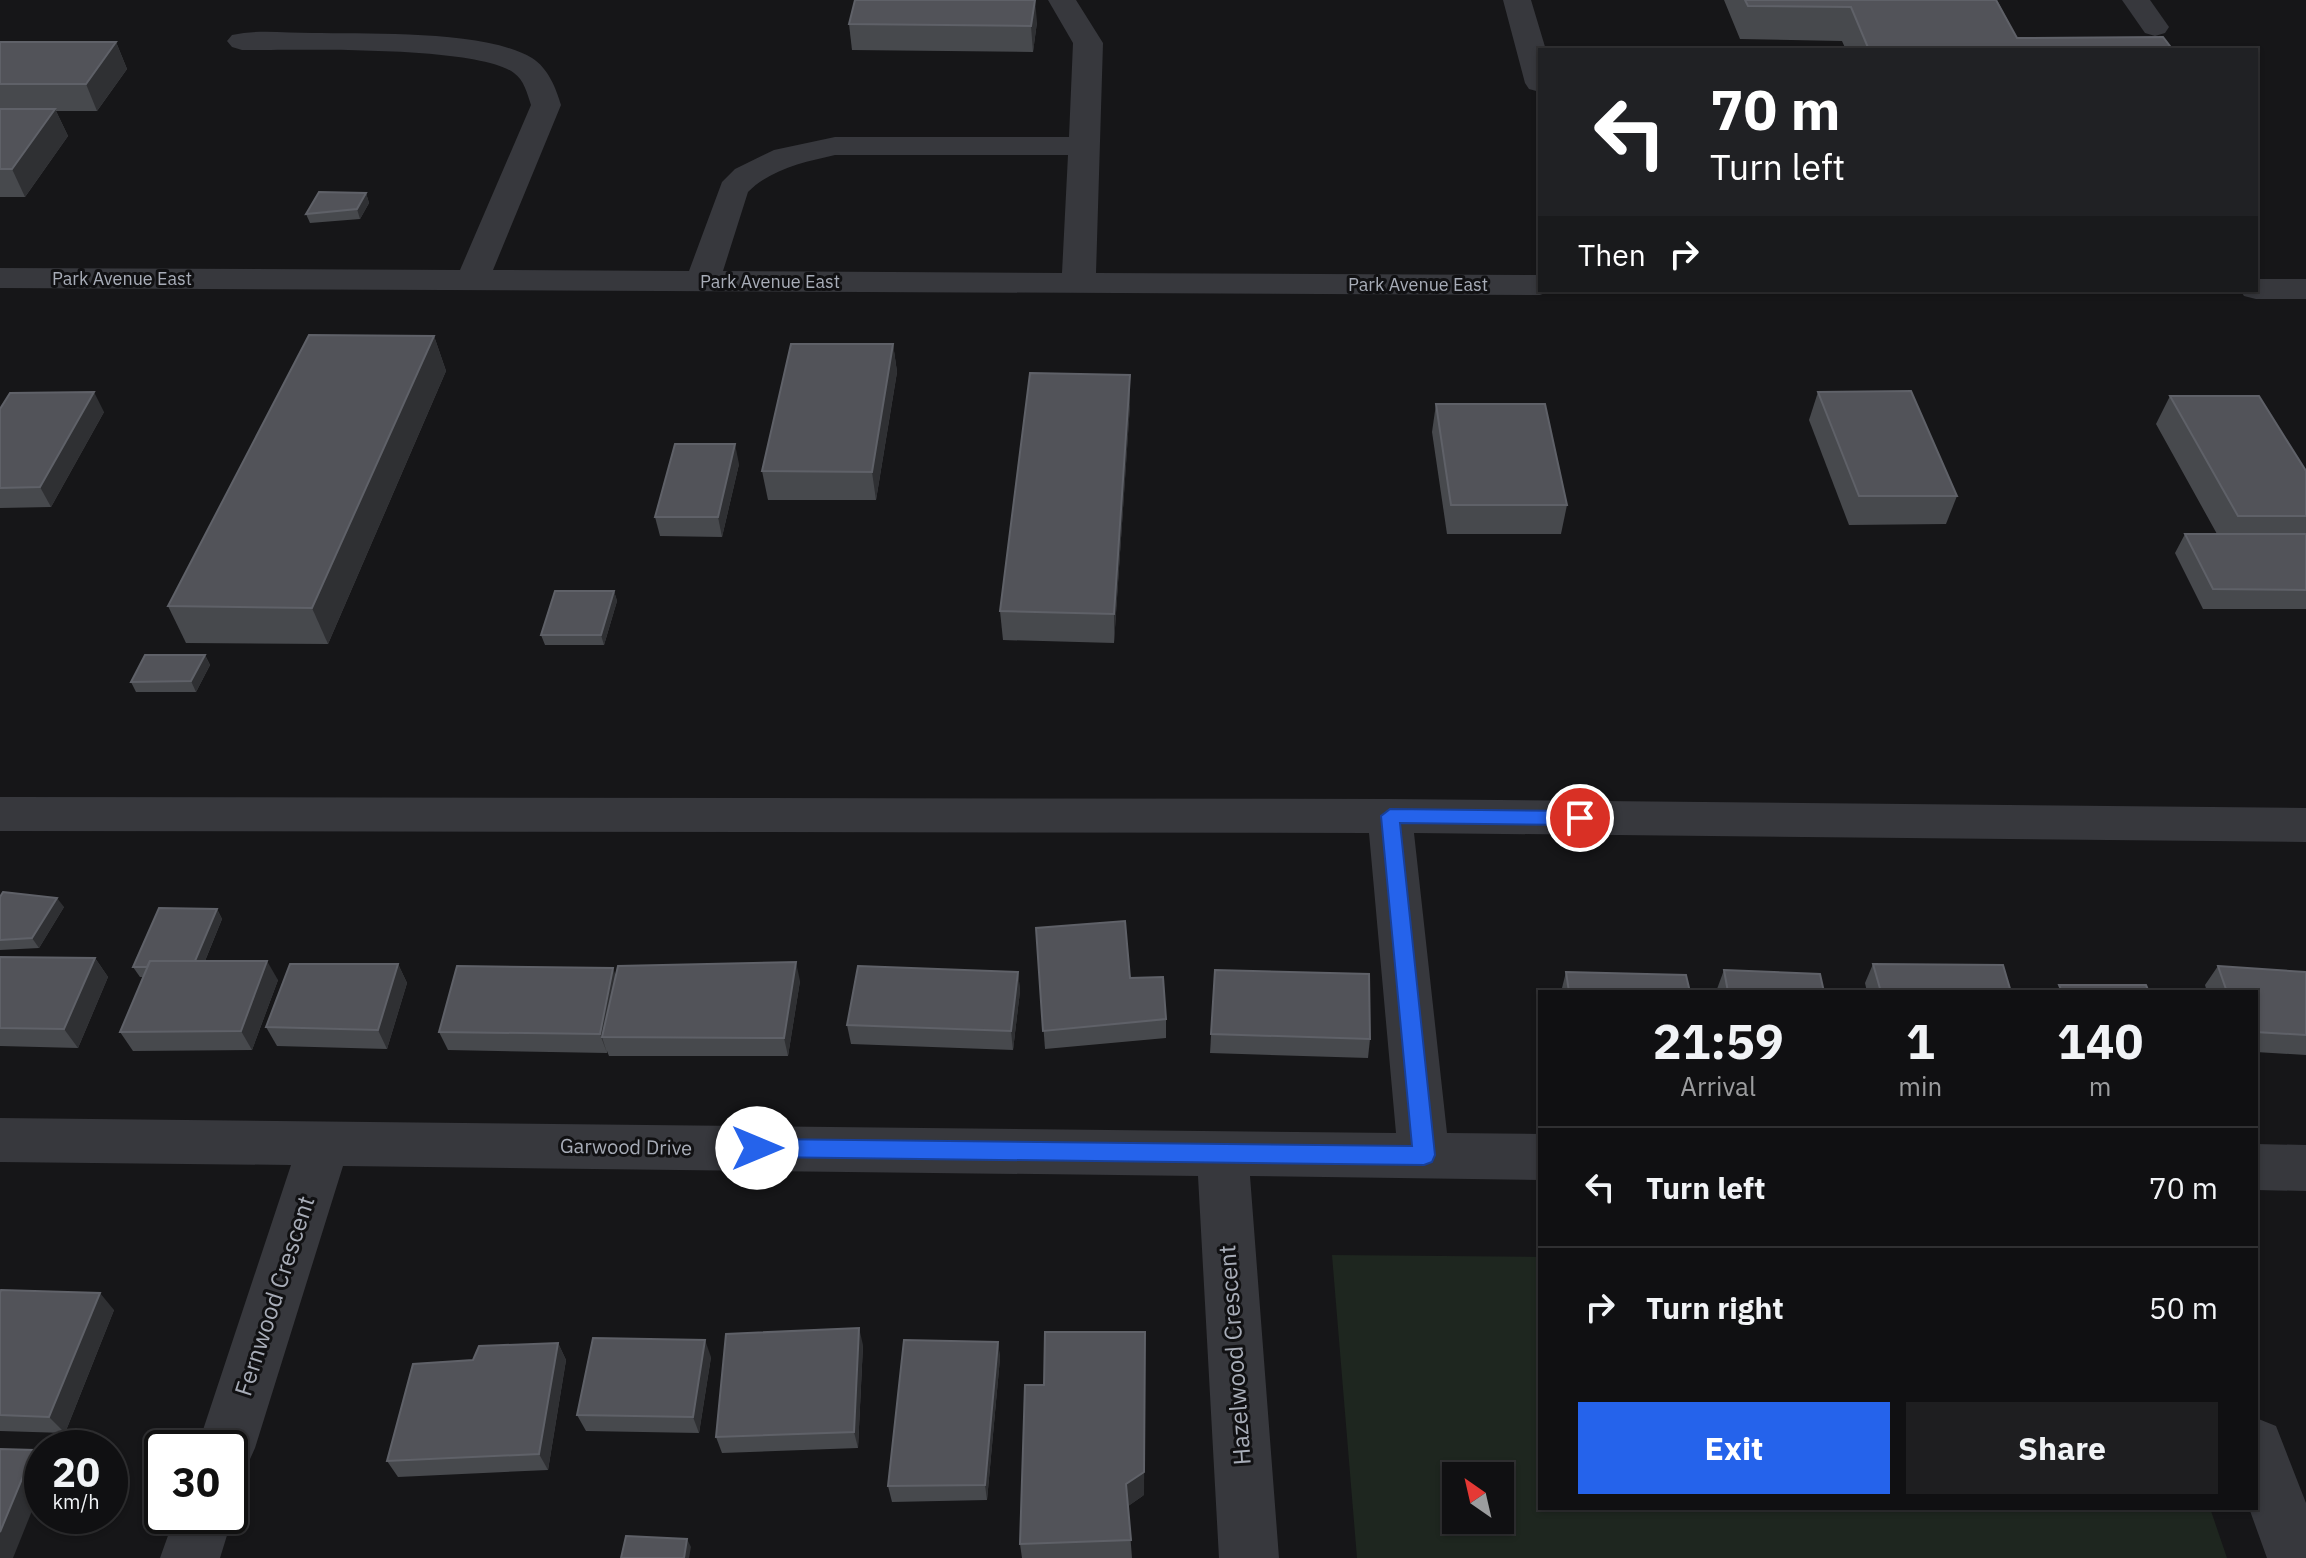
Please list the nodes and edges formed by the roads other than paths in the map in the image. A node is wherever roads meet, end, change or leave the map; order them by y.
1 (1062, 0) edge
2 (1517, 0) edge
3 (2136, 0) edge
4 (2155, 27) dead end
5 (242, 41) dead end
6 (1538, 76) edge
7 (1085, 146) junction
8 (1, 280) edge
9 (472, 281) junction
10 (702, 282) junction
11 (1079, 283) junction
12 (1538, 285) edge
13 (2258, 289) edge
14 (2306, 289) edge
15 (0, 814) edge
16 (1390, 816) junction
17 (2306, 825) edge
18 (0, 1140) edge
19 (324, 1144) junction
20 (1222, 1152) junction
21 (1424, 1155) junction
22 (1538, 1157) edge
23 (2258, 1167) edge
24 (2306, 1168) edge
25 (232, 1430) edge
26 (2258, 1451) edge
27 (198, 1534) edge
28 (190, 1558) edge
29 (1249, 1558) edge
30 (2297, 1558) edge

1 - 7 street
2 - 6 street
3 - 4 street
5 - 9 street
7 - 10 street
7 - 11 street
8 - 9 street, Park Avenue East
9 - 10 street, Park Avenue East
10 - 11 street, Park Avenue East
11 - 12 street, Park Avenue East
13 - 14 street
15 - 16 street
16 - 17 street
16 - 21 street
18 - 19 street, Garwood Drive
19 - 20 street, Garwood Drive
19 - 25 street, Fernwood Crescent
20 - 21 street, Garwood Drive
20 - 29 street, Hazelwood Crescent
21 - 22 street, Garwood Drive
23 - 24 street
26 - 30 street
27 - 28 street

